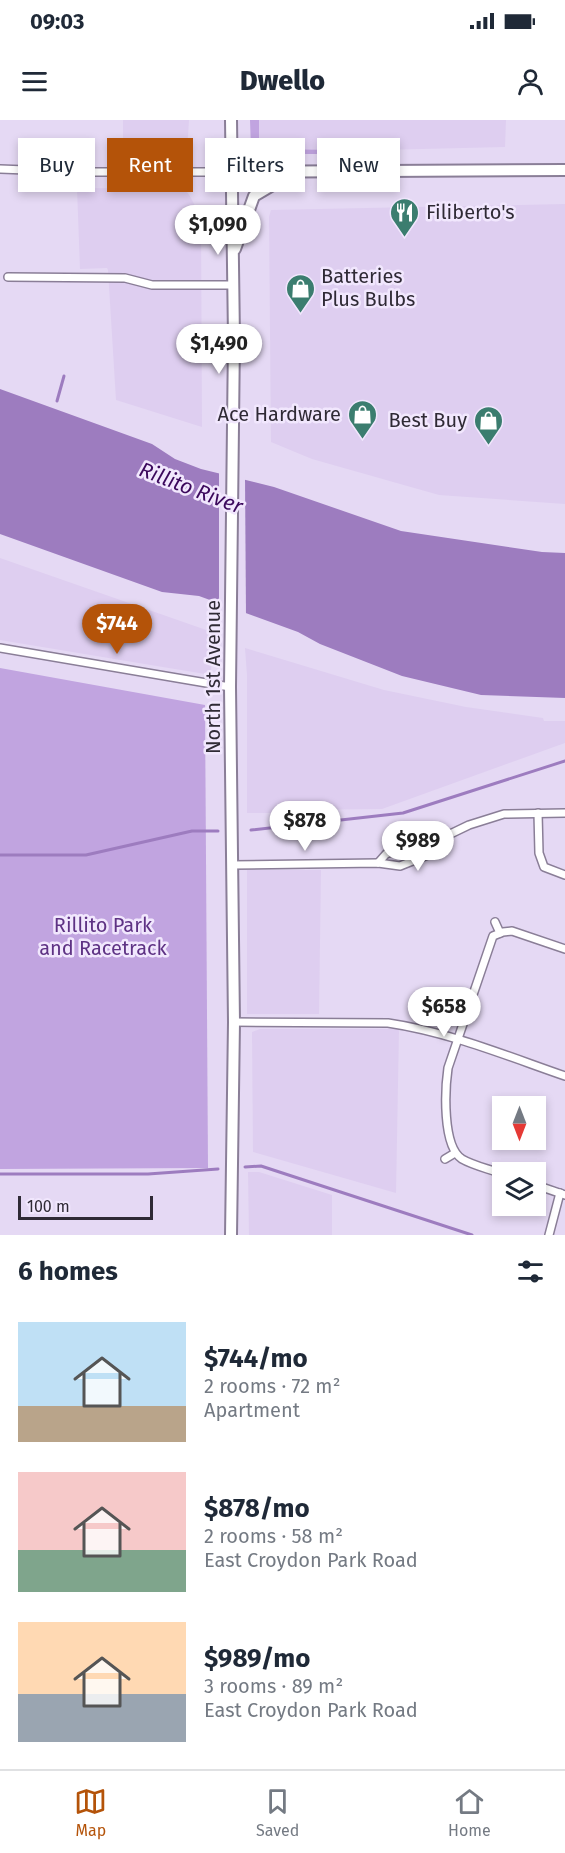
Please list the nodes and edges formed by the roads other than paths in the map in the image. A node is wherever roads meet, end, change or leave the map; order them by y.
1 (231, 120) edge
2 (231, 138) edge
3 (0, 170) edge
4 (565, 170) edge
5 (205, 172) edge
6 (305, 173) edge
7 (231, 192) edge
8 (262, 192) edge
9 (233, 255) junction
10 (8, 277) dead end
11 (233, 285) junction
12 (0, 648) edge
13 (230, 687) junction
14 (538, 813) junction
15 (565, 813) edge
16 (442, 838) junction
17 (378, 863) junction
18 (232, 865) junction
19 (565, 875) edge
20 (495, 922) dead end
21 (499, 933) junction
22 (565, 949) edge
23 (234, 1022) junction
24 (457, 1039) junction
25 (565, 1076) edge
26 (455, 1153) junction
27 (445, 1159) dead end
28 (492, 1171) edge
29 (546, 1188) edge
30 (563, 1194) edge
31 (231, 1235) edge
32 (549, 1235) edge

1 - 2 main road, North 1st Avenue
3 - 5 street
4 - 6 main road
7 - 9 main road, North 1st Avenue
8 - 9 main road
9 - 11 main road, North 1st Avenue
10 - 11 street
11 - 13 main road, North 1st Avenue
12 - 13 street
13 - 18 main road, North 1st Avenue
14 - 15 street
14 - 16 street
14 - 19 street
16 - 17 street
16 - 17 street
17 - 18 street
18 - 23 main road, North 1st Avenue
20 - 21 street
21 - 22 street
21 - 24 street
23 - 24 street
23 - 31 main road, North 1st Avenue
24 - 25 street
24 - 26 street
26 - 27 street
26 - 28 street
29 - 30 street
30 - 32 street

